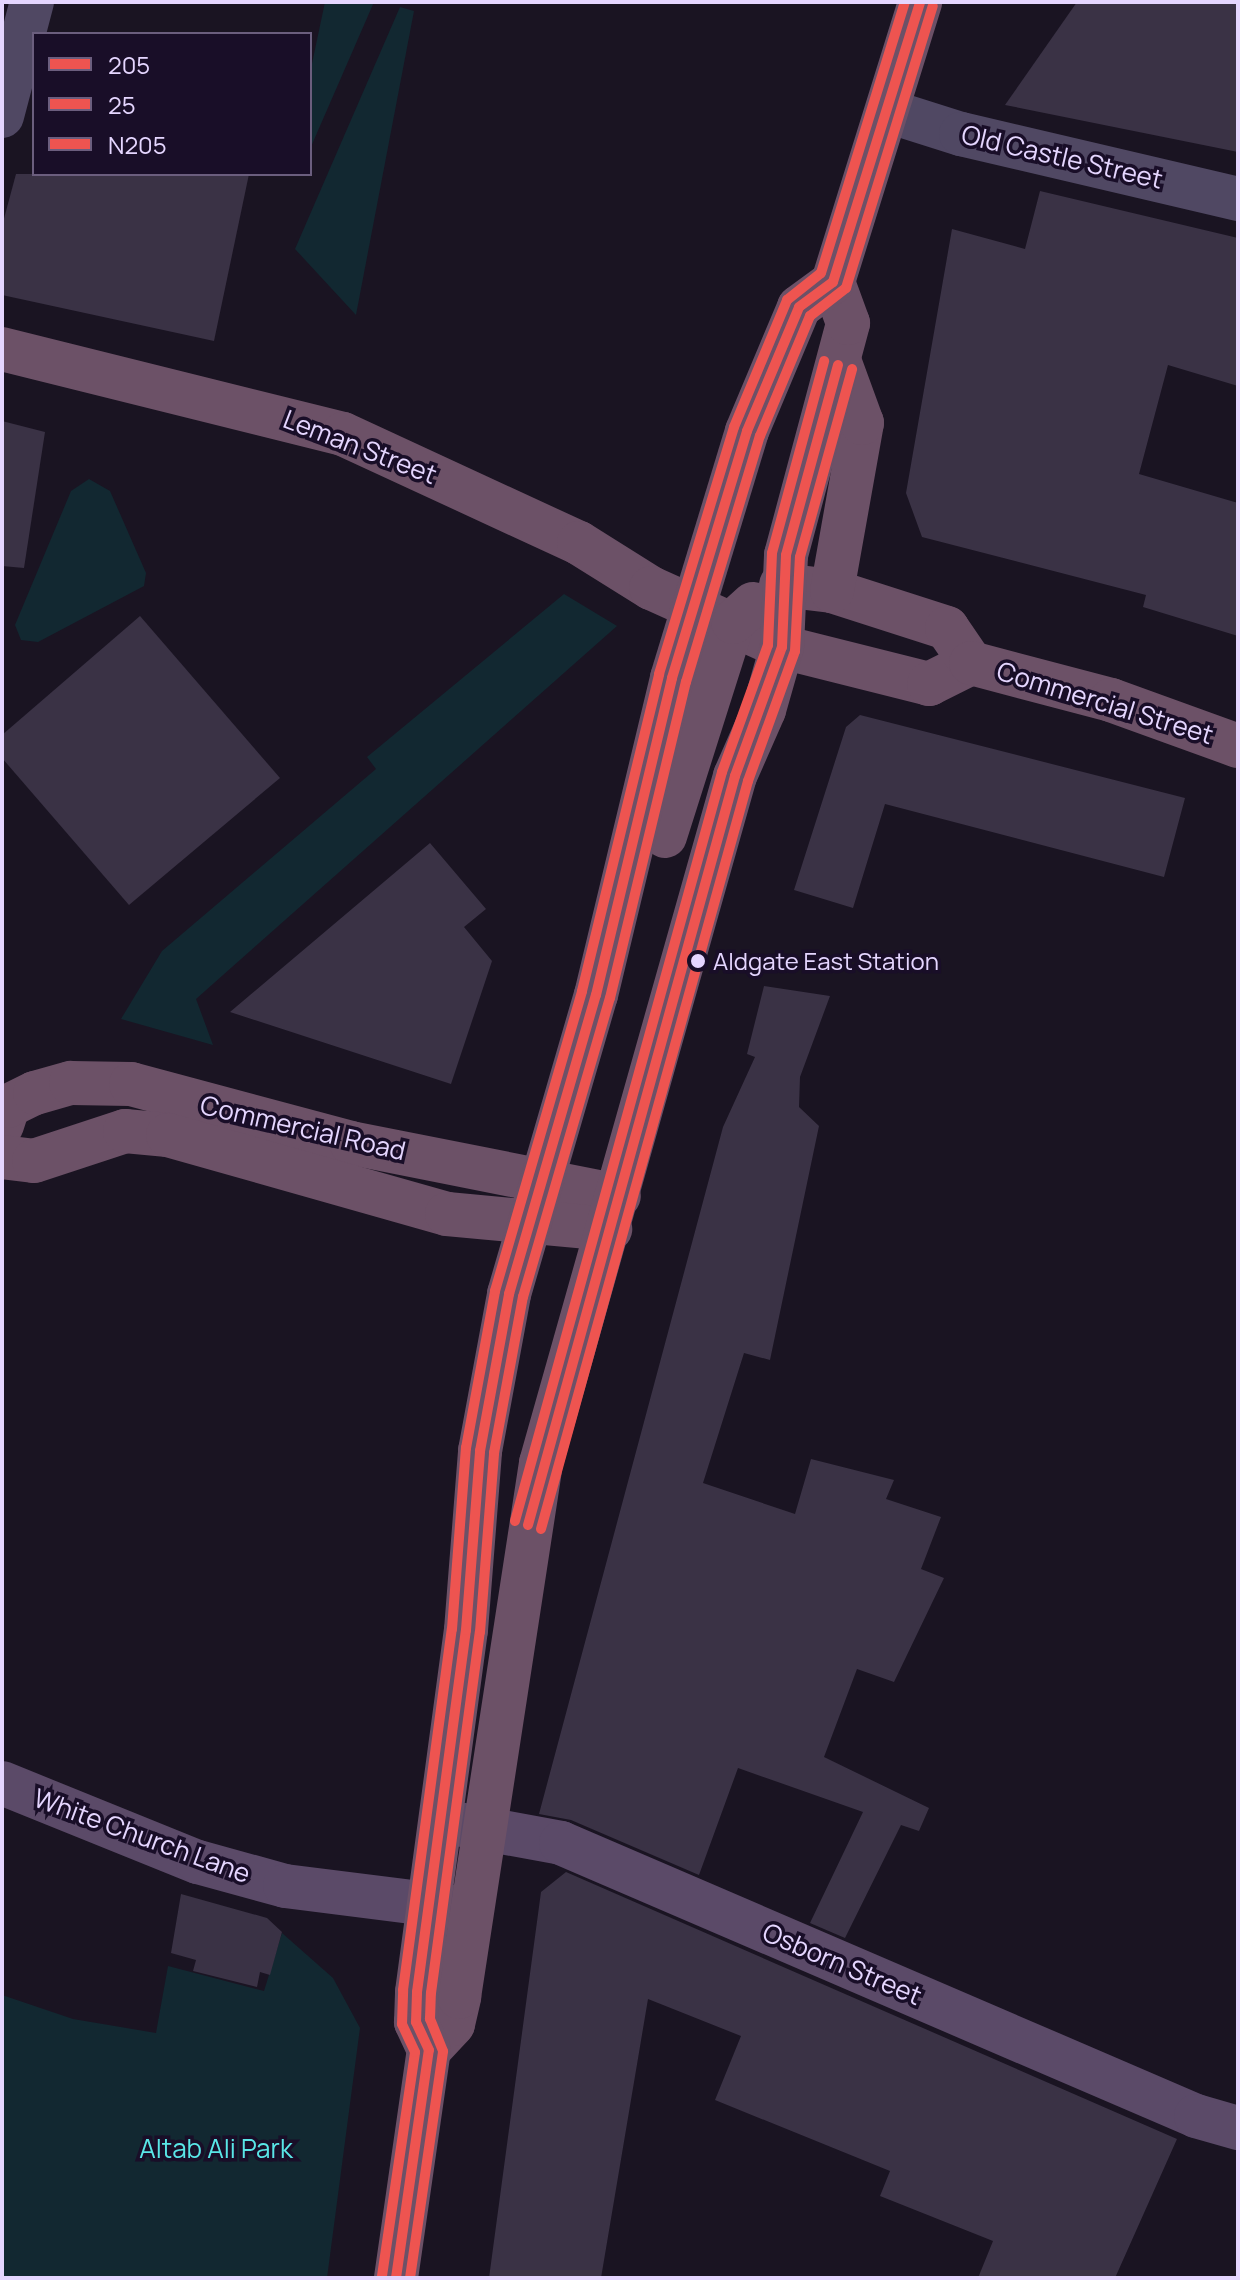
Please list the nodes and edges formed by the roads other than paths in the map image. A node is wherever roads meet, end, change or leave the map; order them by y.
1 (32, 2) edge
2 (920, 2) edge
3 (888, 111) junction
4 (2, 116) edge
5 (1238, 199) edge
6 (833, 282) junction
7 (2, 349) edge
8 (839, 360) junction
9 (781, 585) junction
10 (832, 591) junction
11 (714, 613) junction
12 (782, 647) junction
13 (971, 663) junction
14 (1238, 746) edge
15 (2, 1125) edge
16 (2, 1157) edge
17 (536, 1202) junction
18 (615, 1213) junction
19 (2, 1783) edge
20 (441, 1821) junction
21 (487, 1827) junction
22 (428, 1904) junction
23 (473, 1909) junction
24 (429, 2050) junction
25 (1238, 2128) edge
26 (396, 2278) edge

1 - 4 street
2 - 3 highway
3 - 5 street, Old Castle Street
3 - 6 highway
6 - 8 highway
6 - 11 highway
7 - 11 highway, Leman Street
8 - 9 highway
8 - 10 highway
9 - 10 highway, Commercial Street
9 - 11 highway
9 - 12 highway
10 - 13 highway, Commercial Street
11 - 12 highway, Leman Street
11 - 17 highway
12 - 13 highway, Commercial Street
12 - 18 highway
13 - 14 highway, Commercial Street
15 - 17 highway, Commercial Road
16 - 17 highway, Commercial Road
17 - 18 highway, Commercial Road
17 - 20 highway
18 - 21 highway
19 - 22 main road, White Church Lane
20 - 21 main road, Osborn Street
20 - 22 highway
21 - 23 highway
21 - 25 main road, Osborn Street
22 - 23 main road, White Church Lane
22 - 24 highway
23 - 24 highway
24 - 26 highway

